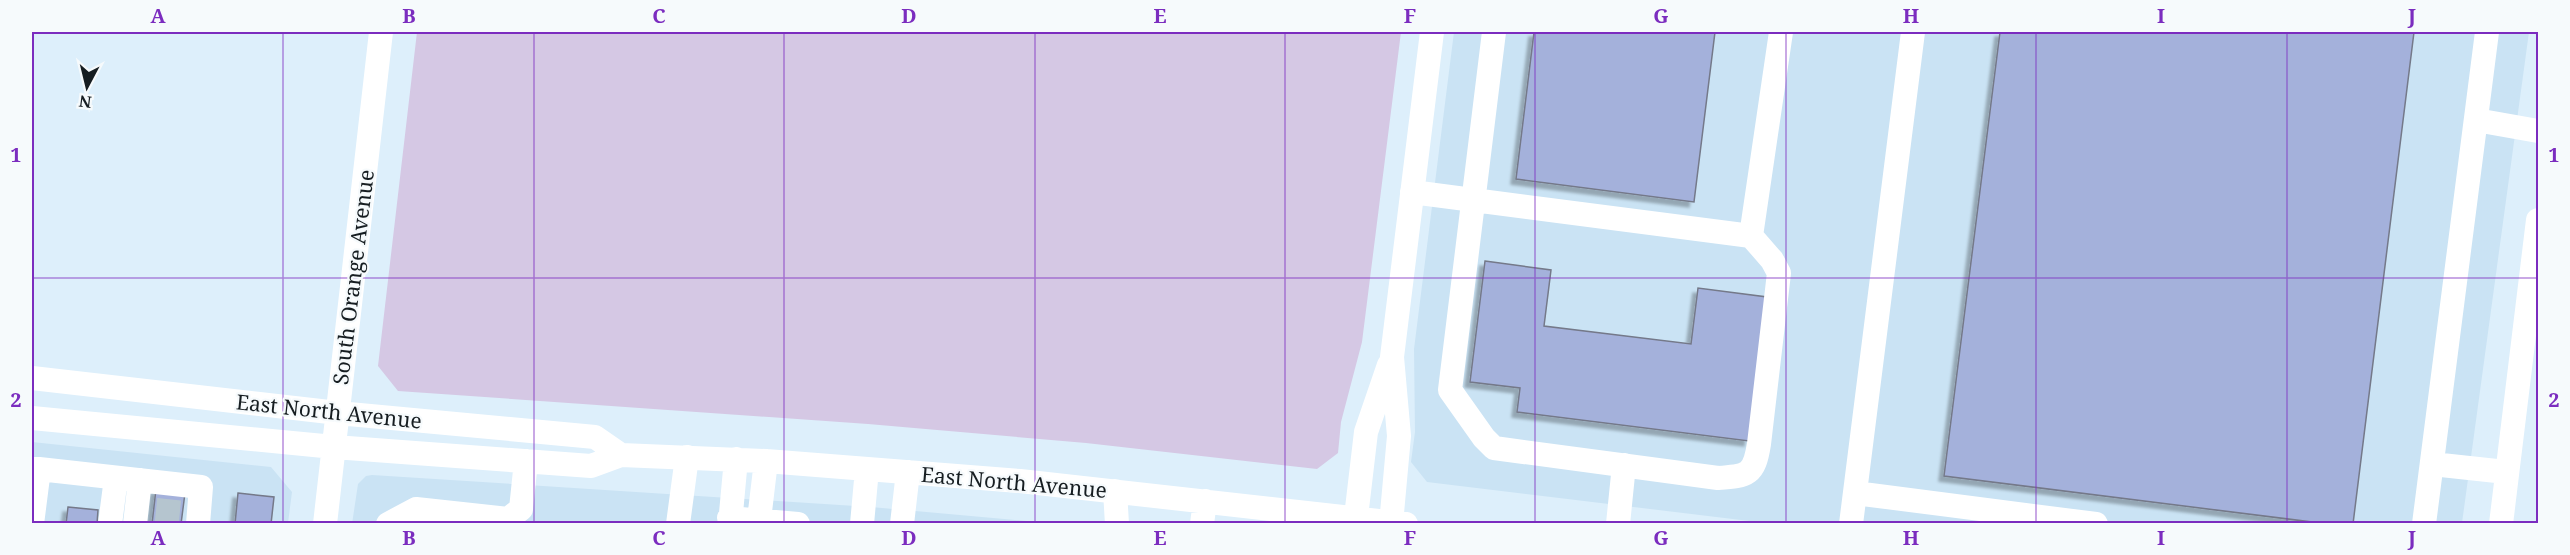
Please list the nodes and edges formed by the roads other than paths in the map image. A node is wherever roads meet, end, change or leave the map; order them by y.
1 (381, 32) edge
2 (1432, 32) edge
3 (1494, 32) edge
4 (1781, 32) edge
5 (1914, 32) edge
6 (2487, 32) edge
7 (2476, 120) junction
8 (2538, 131) edge
9 (1412, 192) junction
10 (1474, 200) junction
11 (2538, 220) edge
12 (1750, 236) junction
13 (1392, 357) junction
14 (32, 378) edge
15 (338, 413) junction
16 (32, 418) edge
17 (334, 447) junction
18 (621, 455) junction
19 (687, 457) junction
20 (735, 459) junction
21 (766, 460) junction
22 (526, 461) junction
23 (2432, 464) junction
24 (1624, 465) junction
25 (35, 469) edge
26 (867, 469) junction
27 (908, 472) junction
28 (2506, 472) junction
29 (116, 478) junction
30 (140, 480) junction
31 (1115, 491) junction
32 (1855, 493) junction
33 (1204, 512) edge
34 (143, 514) edge
35 (194, 517) edge
36 (1356, 517) junction
37 (759, 520) junction
38 (730, 521) edge
39 (1396, 523) edge
40 (32, 524) edge
41 (110, 524) edge
42 (325, 524) edge
43 (388, 524) edge
44 (678, 524) edge
45 (798, 524) edge
46 (862, 524) edge
47 (902, 524) edge
48 (1117, 524) edge
49 (1618, 524) edge
50 (1851, 524) edge
51 (2096, 524) edge
52 (2424, 524) edge
53 (2501, 524) edge

1 - 15 street, South Orange Avenue
2 - 9 street
3 - 10 street
4 - 12 street
5 - 32 street
6 - 7 street
7 - 8 street
7 - 23 street
9 - 10 street
9 - 13 street
10 - 12 street
10 - 24 street
11 - 28 street
12 - 24 street
13 - 36 street
13 - 39 street
14 - 15 street, East North Avenue
15 - 17 street, South Orange Avenue
15 - 18 street, East North Avenue
16 - 17 street, East North Avenue
17 - 22 street, East North Avenue
17 - 42 street, South Orange Avenue
18 - 19 street, East North Avenue
18 - 22 street, East North Avenue
19 - 20 street, East North Avenue
19 - 44 street
20 - 21 street, East North Avenue
20 - 38 street
21 - 26 street, East North Avenue
21 - 37 street
22 - 43 street
23 - 28 street
23 - 52 street
24 - 49 street
25 - 29 street
25 - 40 street
26 - 27 street, East North Avenue
26 - 46 street
27 - 31 street, East North Avenue
27 - 47 street
28 - 53 street
29 - 30 street
29 - 41 street
30 - 34 street
30 - 35 street
31 - 33 street, East North Avenue
31 - 48 street
32 - 50 street
32 - 51 street
33 - 36 street, East North Avenue
36 - 39 street, East North Avenue
37 - 38 street
37 - 45 street

